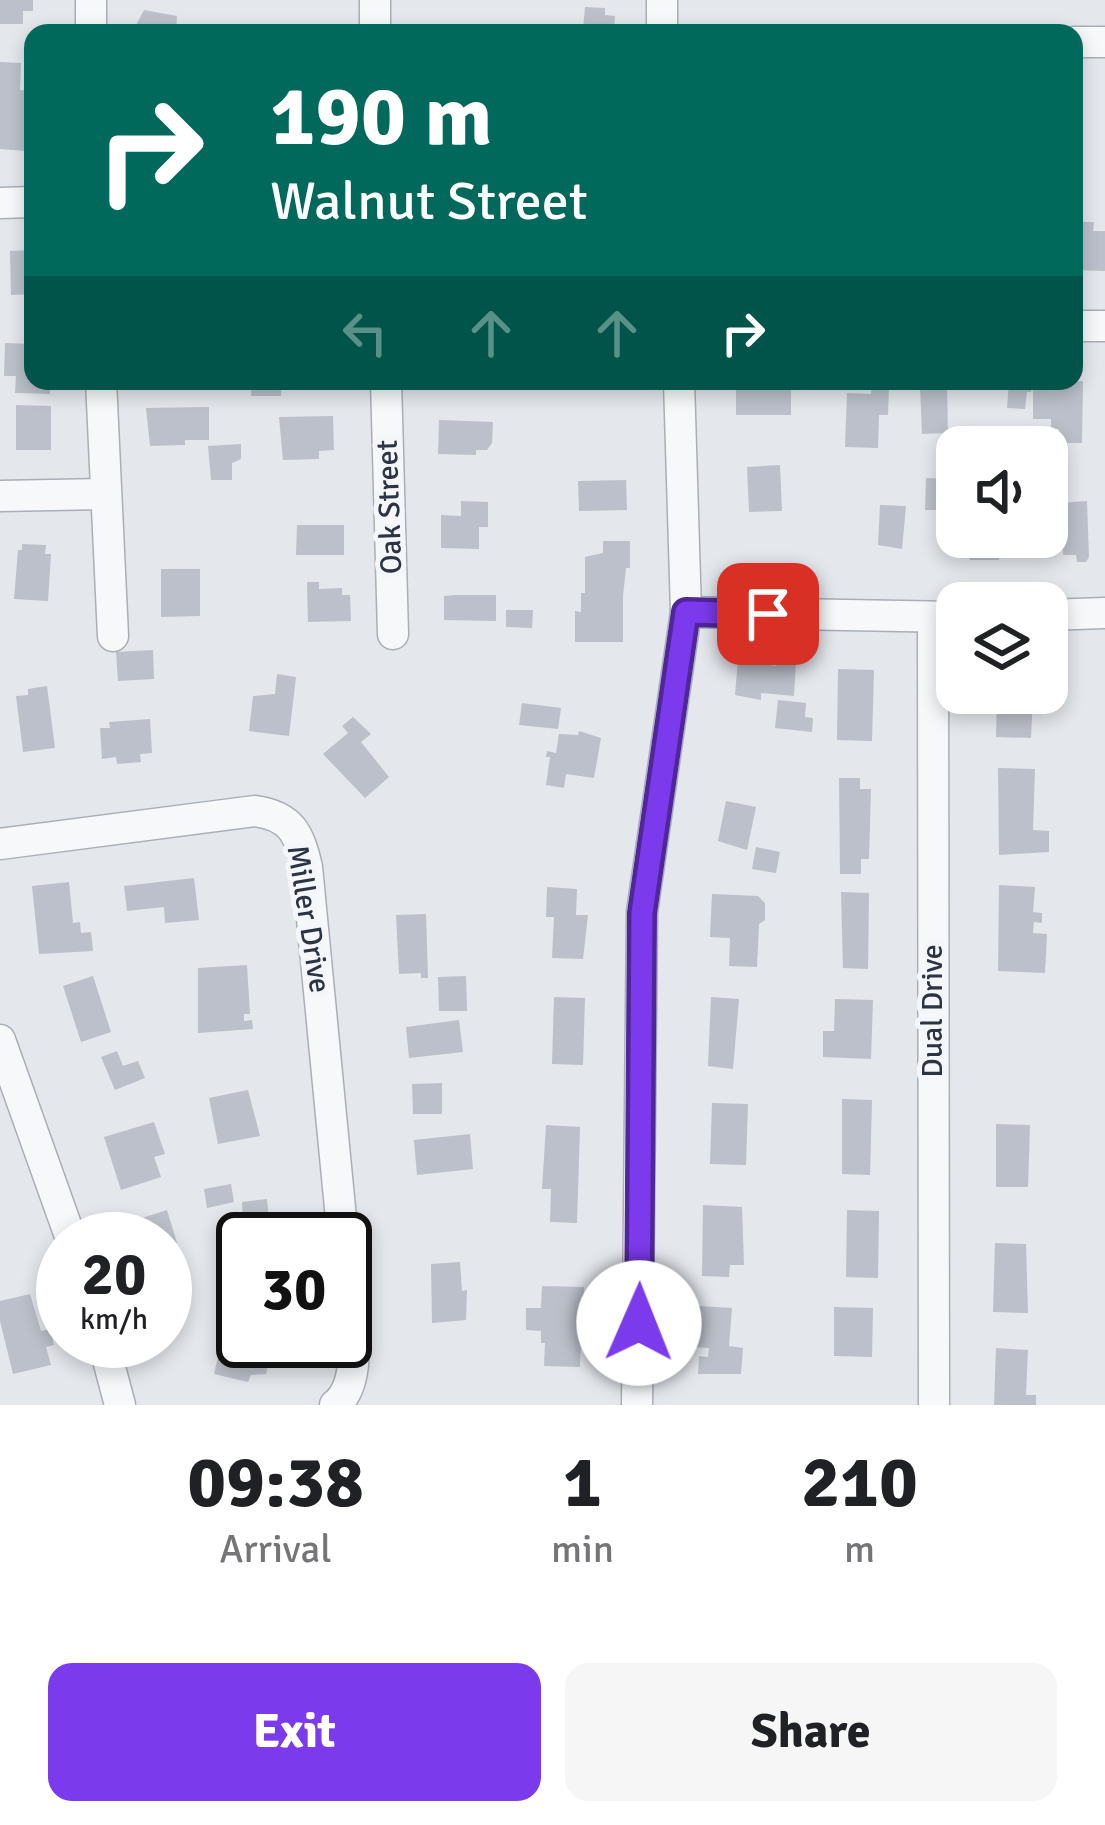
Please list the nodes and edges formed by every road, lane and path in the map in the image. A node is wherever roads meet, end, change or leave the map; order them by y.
1 (101, 390) edge
2 (386, 390) edge
3 (679, 390) edge
4 (104, 494) junction
5 (0, 496) edge
6 (686, 612) junction
7 (1105, 613) edge
8 (1068, 614) edge
9 (936, 617) edge
10 (393, 634) dead end
11 (113, 636) dead end
12 (944, 714) edge
13 (0, 844) edge
14 (0, 1040) edge
15 (61, 1212) edge
16 (340, 1212) edge
17 (110, 1368) edge
18 (355, 1368) edge
19 (120, 1405) edge
20 (335, 1405) edge
21 (638, 1405) edge
22 (934, 1405) edge

1 - 4 street
2 - 10 street, Oak Street
3 - 6 street
4 - 5 street
4 - 11 street
6 - 9 street
6 - 21 street
7 - 8 street
12 - 22 street, Dual Drive
13 - 16 street, Miller Drive
14 - 15 street
17 - 19 street
18 - 20 street

